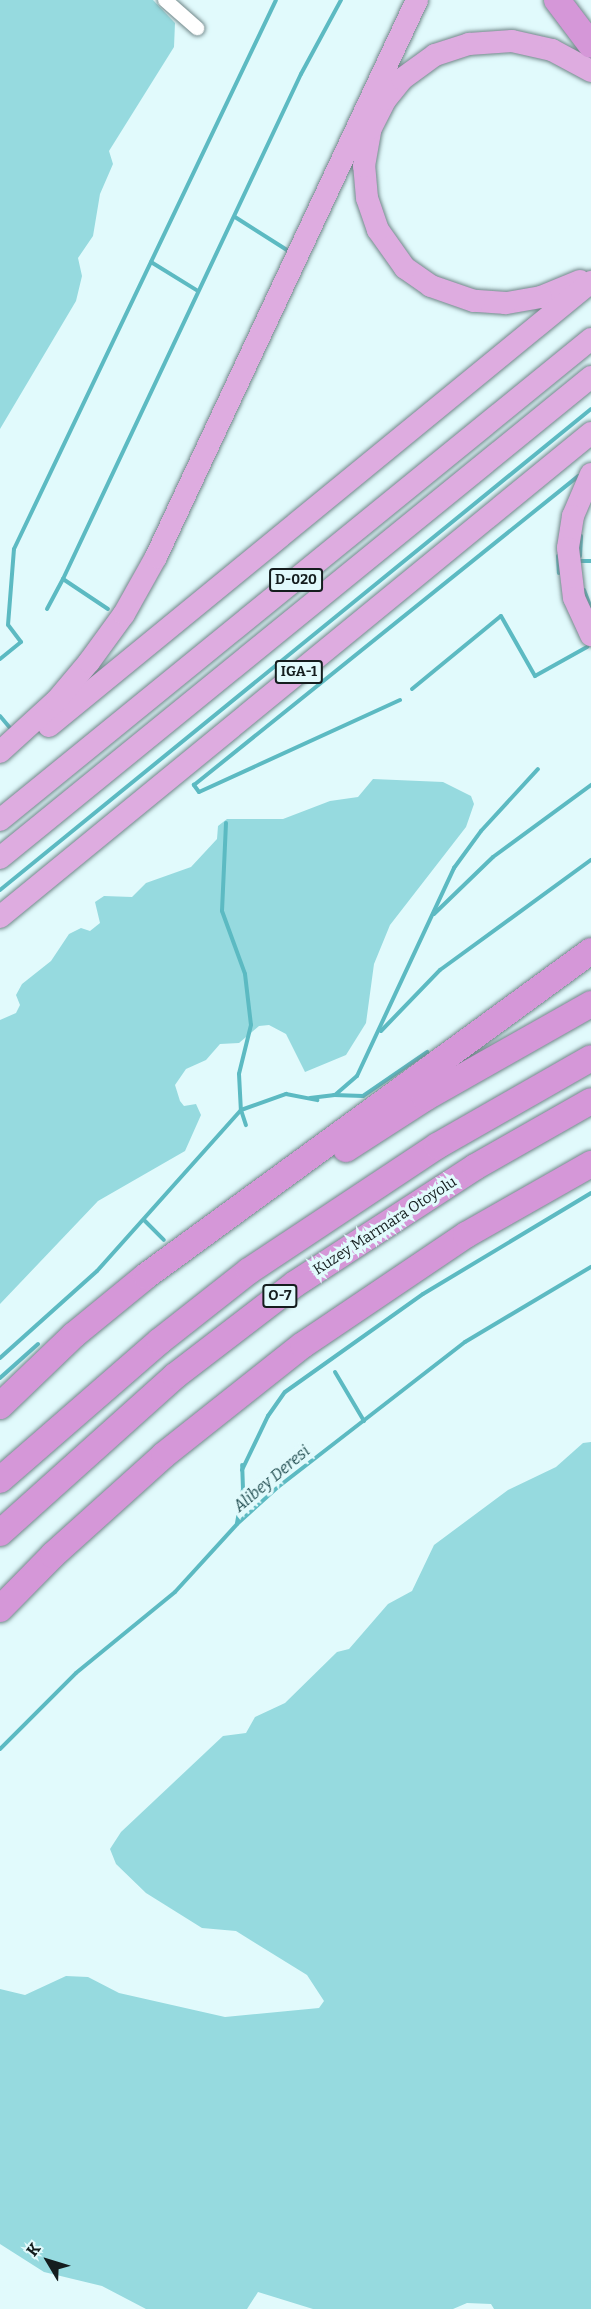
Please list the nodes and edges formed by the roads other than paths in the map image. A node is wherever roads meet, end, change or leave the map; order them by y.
1 (165, 0) edge
2 (417, 0) edge
3 (557, 0) edge
4 (197, 28) dead end
5 (591, 45) edge
6 (591, 71) edge
7 (591, 273) edge
8 (591, 282) edge
9 (591, 339) edge
10 (591, 377) edge
11 (591, 433) edge
12 (591, 474) edge
13 (591, 635) edge
14 (0, 752) edge
15 (0, 765) edge
16 (0, 820) edge
17 (0, 858) edge
18 (0, 917) edge
19 (591, 951) edge
20 (591, 1004) edge
21 (591, 1059) edge
22 (591, 1101) edge
23 (591, 1164) edge
24 (39, 1371) junction
25 (0, 1406) edge
26 (0, 1480) edge
27 (0, 1533) edge
28 (0, 1609) edge

1 - 4 street
2 - 14 highway
3 - 5 highway
6 - 7 highway
8 - 15 highway
9 - 16 highway, D-020
10 - 17 highway, D-020
11 - 18 highway, IGA-1
12 - 13 highway
19 - 24 highway
20 - 24 highway
21 - 26 highway, O-7
22 - 27 highway, Kuzey Marmara Otoyolu / O-7
23 - 28 highway
24 - 25 highway

